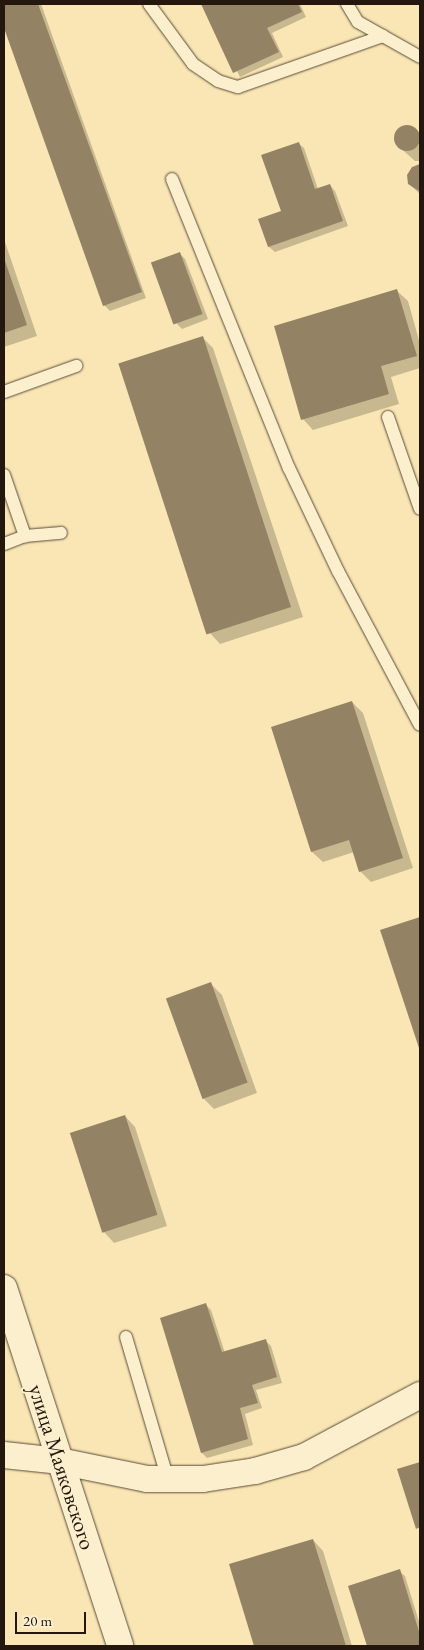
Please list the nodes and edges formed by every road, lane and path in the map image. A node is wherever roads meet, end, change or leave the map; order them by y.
1 (149, 4) edge
2 (347, 4) edge
3 (383, 36) junction
4 (420, 57) edge
5 (172, 179) dead end
6 (76, 366) dead end
7 (4, 392) edge
8 (388, 417) dead end
9 (4, 476) edge
10 (420, 509) edge
11 (61, 533) dead end
12 (25, 536) junction
13 (4, 544) edge
14 (420, 725) edge
15 (4, 1288) edge
16 (126, 1337) dead end
17 (420, 1395) edge
18 (4, 1455) edge
19 (59, 1461) junction
20 (168, 1480) junction
21 (120, 1646) edge

1 - 3 lane
2 - 3 lane
3 - 4 lane
5 - 14 lane
6 - 7 lane
8 - 10 lane
9 - 12 lane
11 - 12 lane
12 - 13 lane
15 - 19 street, улица Маяковского
16 - 20 lane
17 - 20 street
18 - 19 street
19 - 20 street
19 - 21 street, улица Маяковского

